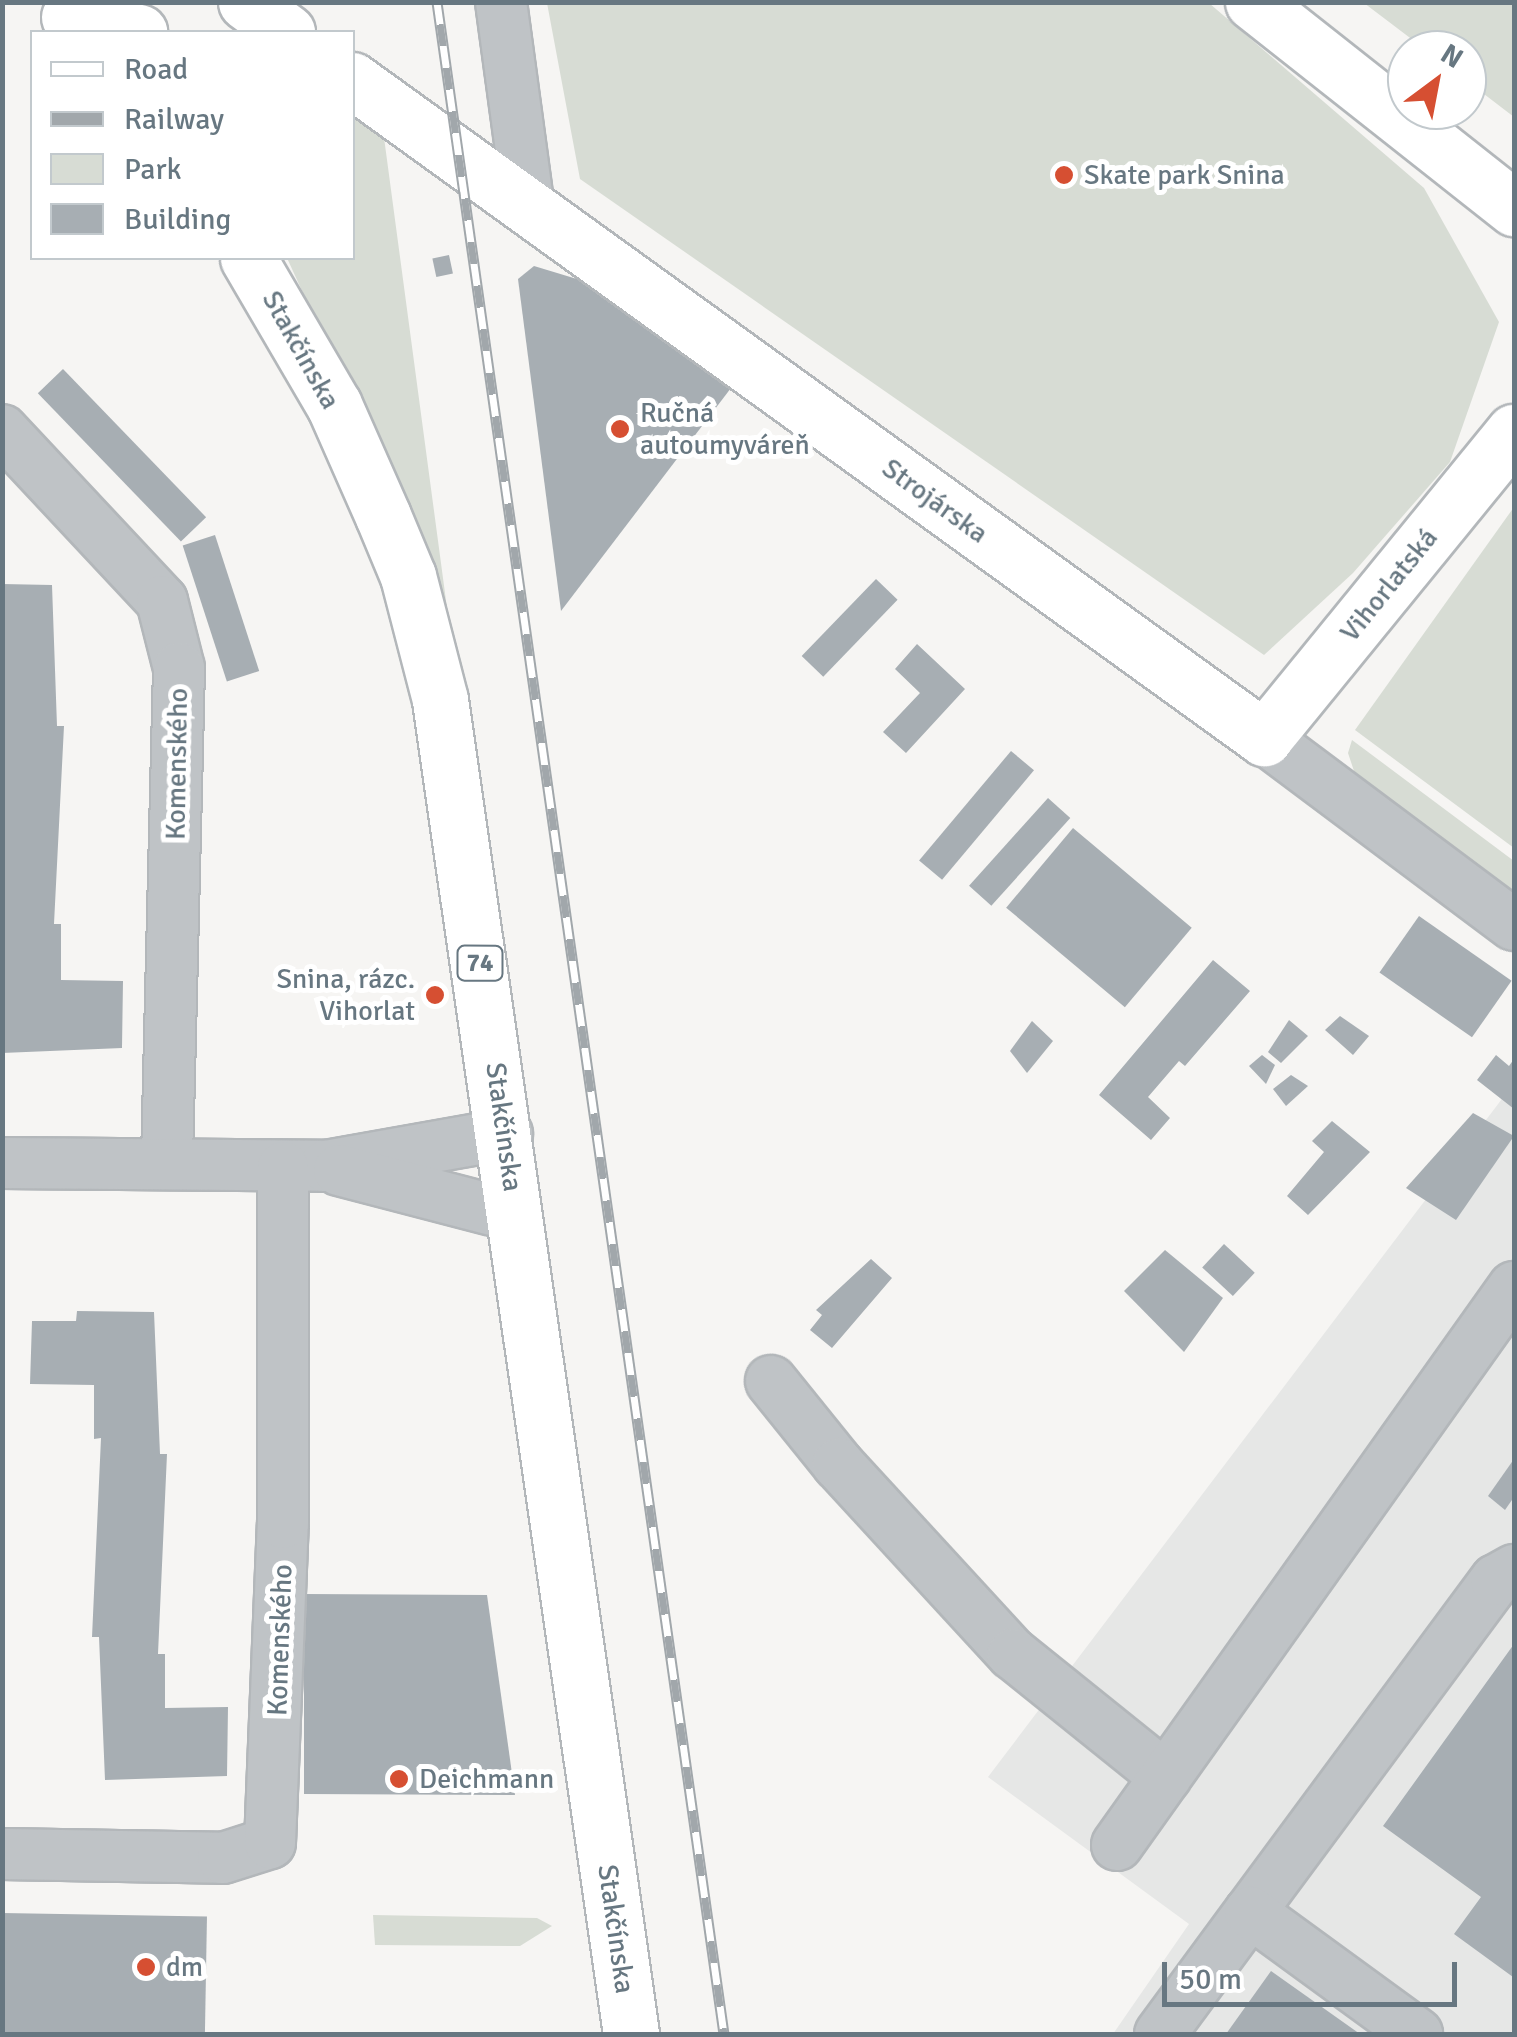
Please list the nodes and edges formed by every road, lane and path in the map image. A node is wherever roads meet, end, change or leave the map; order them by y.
1 (246, 2) edge
2 (501, 2) edge
3 (1253, 2) edge
4 (71, 14) edge
5 (131, 30) edge
6 (284, 30) edge
7 (355, 82) edge
8 (1514, 208) edge
9 (529, 209) junction
10 (249, 260) edge
11 (2, 430) edge
12 (1514, 432) edge
13 (1264, 738) junction
14 (1514, 925) edge
15 (506, 1134) junction
16 (2, 1162) edge
17 (167, 1163) junction
18 (304, 1166) junction
19 (515, 1216) junction
20 (1514, 1287) edge
21 (771, 1381) dead end
22 (1514, 1570) edge
23 (1166, 1778) junction
24 (1118, 1844) dead end
25 (2, 1854) edge
26 (1250, 1912) junction
27 (631, 2034) edge
28 (1160, 2034) edge
29 (1417, 2034) edge

1 - 6 main road
2 - 9 street
3 - 8 main road
4 - 5 main road
7 - 9 main road, Strojárska
9 - 13 main road, Strojárska
10 - 15 main road, Stakčínska / 74
11 - 17 street, Komenského
12 - 13 main road, Vihorlatská
13 - 14 street, Strojárska
15 - 18 street
15 - 19 main road, Stakčínska / 74
16 - 17 street
17 - 18 street
18 - 19 street
18 - 25 street, Komenského
19 - 27 main road, Stakčínska / 74
20 - 23 street
21 - 23 street
22 - 26 street
23 - 24 street
26 - 28 street
26 - 29 street

